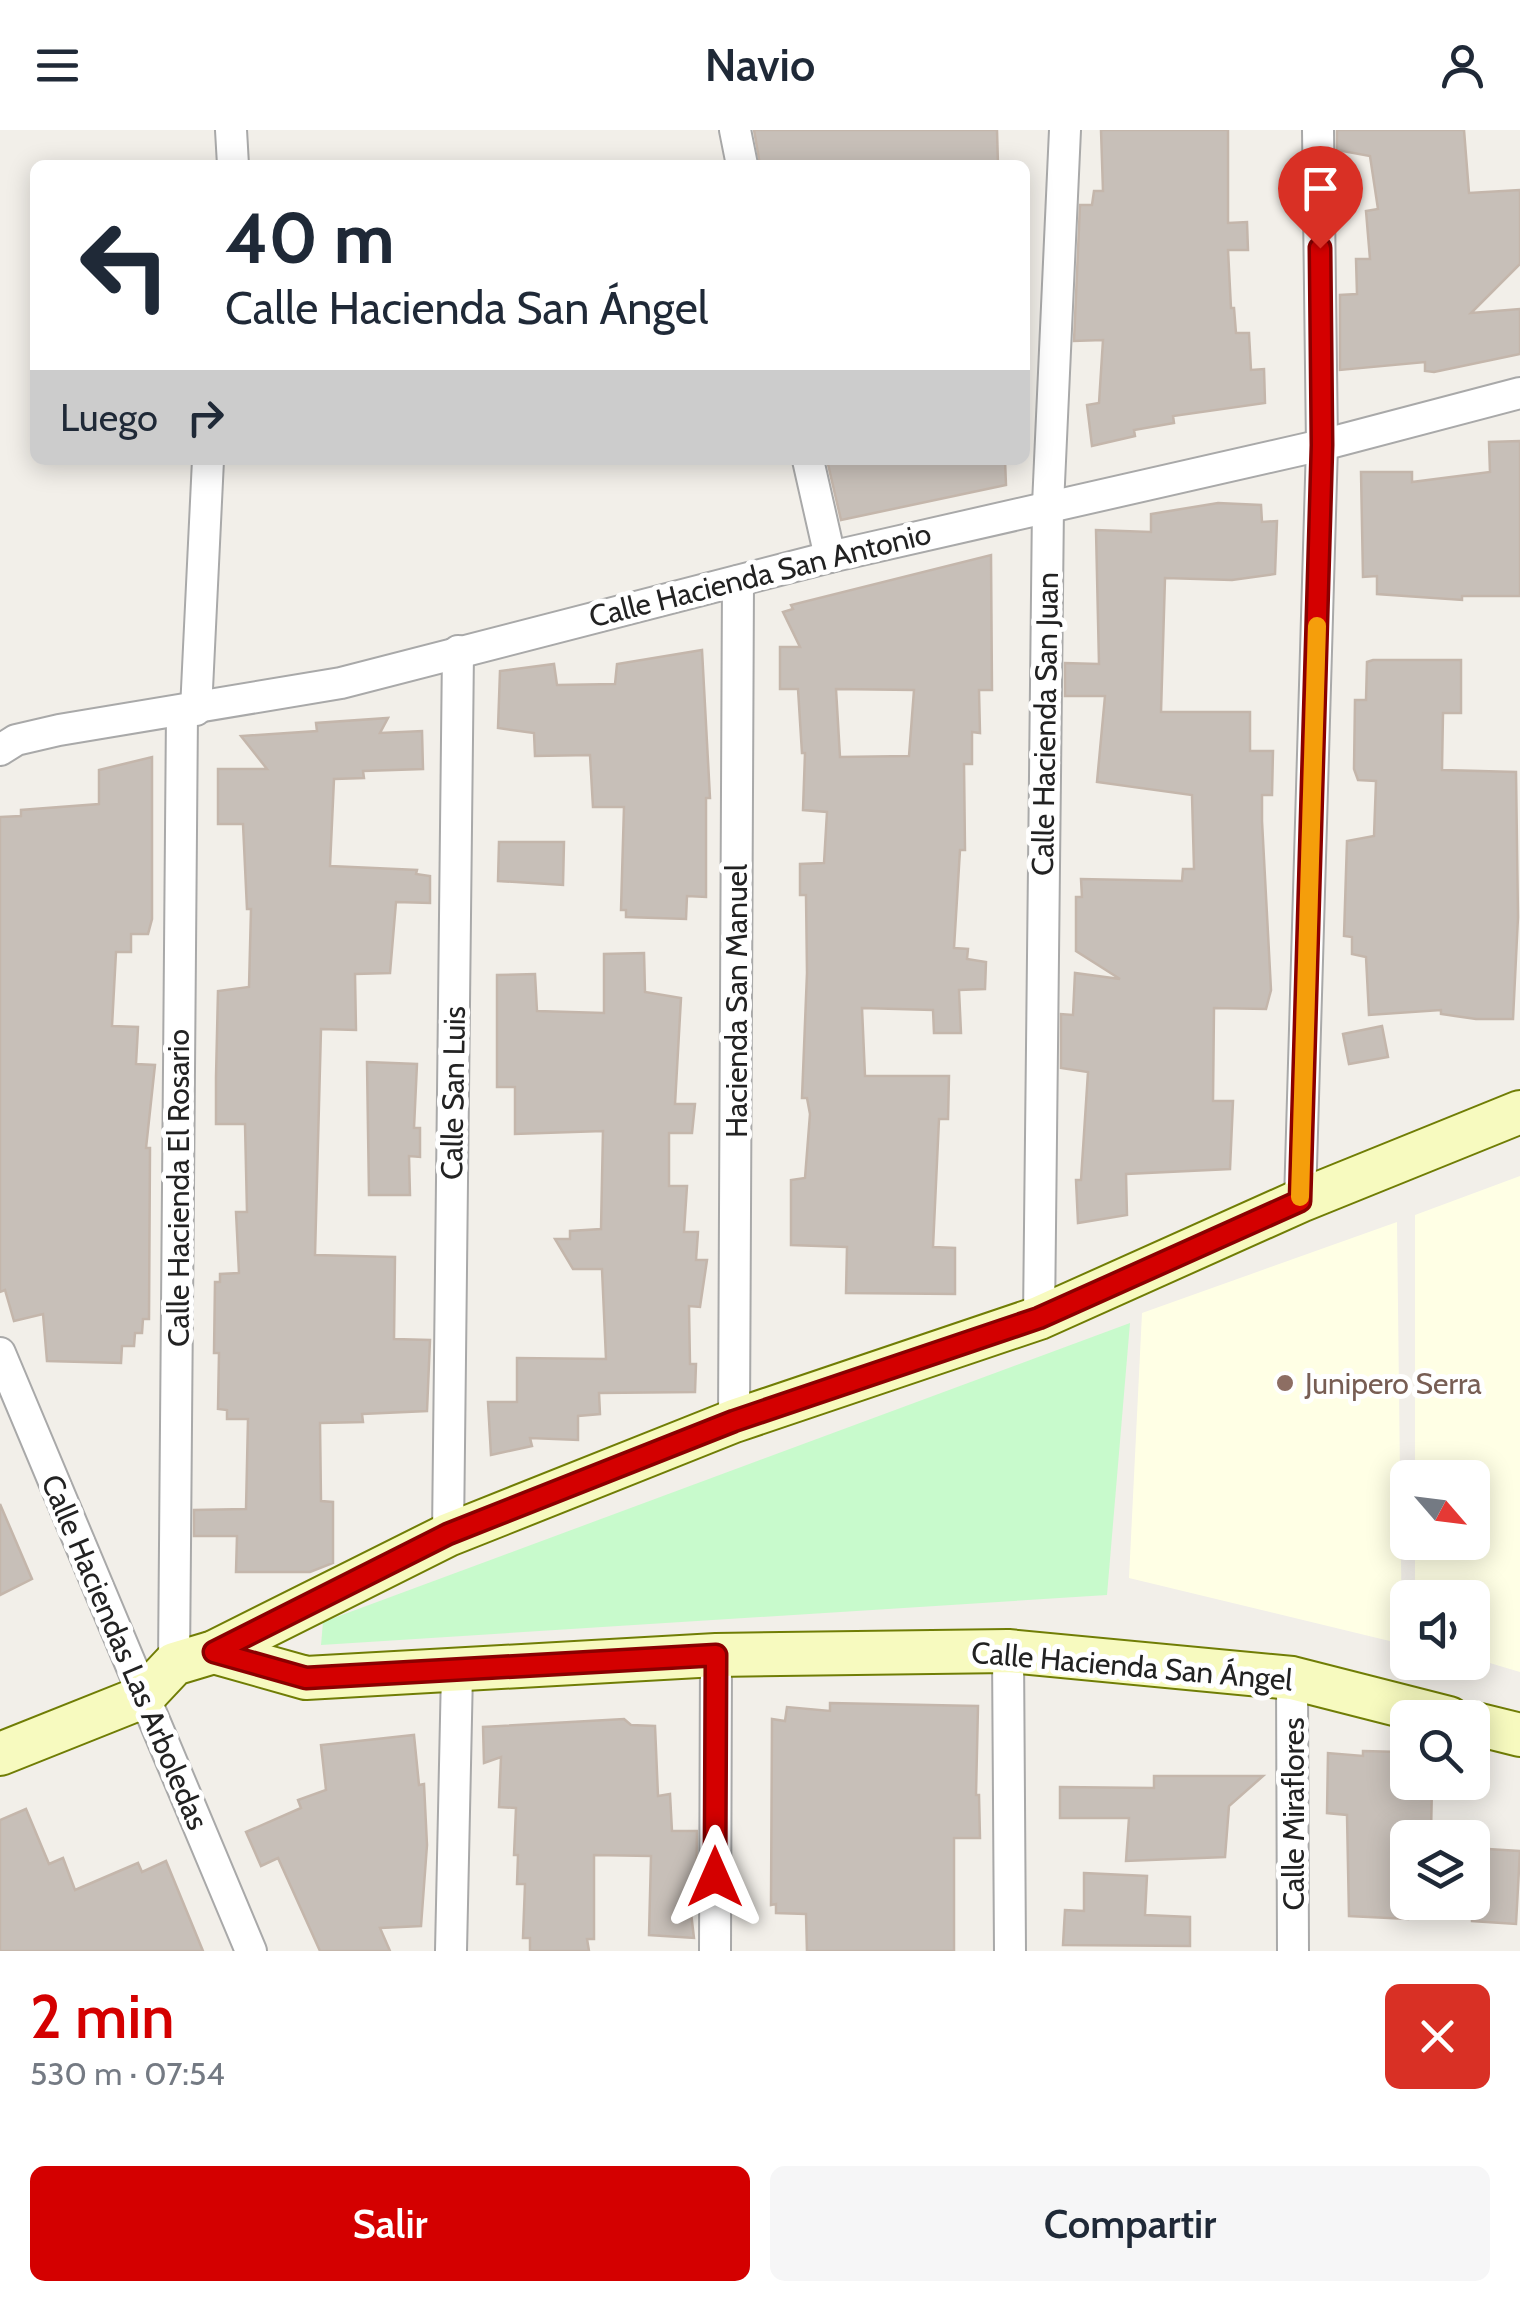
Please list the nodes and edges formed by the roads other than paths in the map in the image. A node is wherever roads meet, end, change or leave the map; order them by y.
1 (231, 130) edge
2 (735, 130) edge
3 (1065, 130) edge
4 (1318, 130) edge
5 (233, 160) edge
6 (741, 160) edge
7 (1520, 393) edge
8 (1322, 445) junction
9 (208, 465) edge
10 (809, 465) edge
11 (1048, 505) junction
12 (830, 557) junction
13 (738, 581) junction
14 (458, 651) junction
15 (189, 711) junction
16 (0, 750) edge
17 (1520, 1112) edge
18 (1300, 1201) junction
19 (1039, 1318) junction
20 (0, 1353) edge
21 (734, 1421) junction
22 (448, 1534) junction
23 (1008, 1650) junction
24 (214, 1652) junction
25 (716, 1655) junction
26 (174, 1664) junction
27 (457, 1672) junction
28 (1292, 1678) junction
29 (143, 1697) junction
30 (1390, 1703) edge
31 (1490, 1728) edge
32 (1520, 1736) edge
33 (0, 1754) edge
34 (251, 1951) edge
35 (452, 1951) edge
36 (715, 1951) edge
37 (1010, 1951) edge
38 (1293, 1951) edge

1 - 5 street
2 - 6 street
3 - 11 street, Calle Hacienda San Juan
4 - 8 street
7 - 8 street, Calle Hacienda San Antonio
8 - 11 street, Calle Hacienda San Antonio
8 - 18 street
9 - 15 street, Calle Hacienda El Rosario
10 - 12 street
11 - 12 street, Calle Hacienda San Antonio
11 - 19 street, Calle Hacienda San Juan
12 - 13 street, Calle Hacienda San Antonio
13 - 14 street, Calle Hacienda San Antonio
13 - 21 street, Hacienda San Manuel
14 - 15 street, Calle Hacienda San Antonio
14 - 22 street, Calle San Luis
15 - 16 street, Calle Hacienda San Antonio
15 - 26 street, Calle Hacienda El Rosario
17 - 18 street
18 - 19 street
19 - 21 street
20 - 29 street, Calle Haciendas Las Arboledas
21 - 22 street
22 - 24 street
23 - 25 street, Calle Hacienda San Ángel
23 - 28 street, Calle Hacienda San Ángel
23 - 37 street
24 - 26 street
24 - 27 street, Calle Hacienda San Ángel
25 - 27 street, Calle Hacienda San Ángel
25 - 36 street
26 - 29 street
27 - 35 street
28 - 30 street, Calle Hacienda San Ángel
28 - 38 street, Calle Miraflores
29 - 33 street
29 - 34 street, Calle Haciendas Las Arboledas
31 - 32 street

